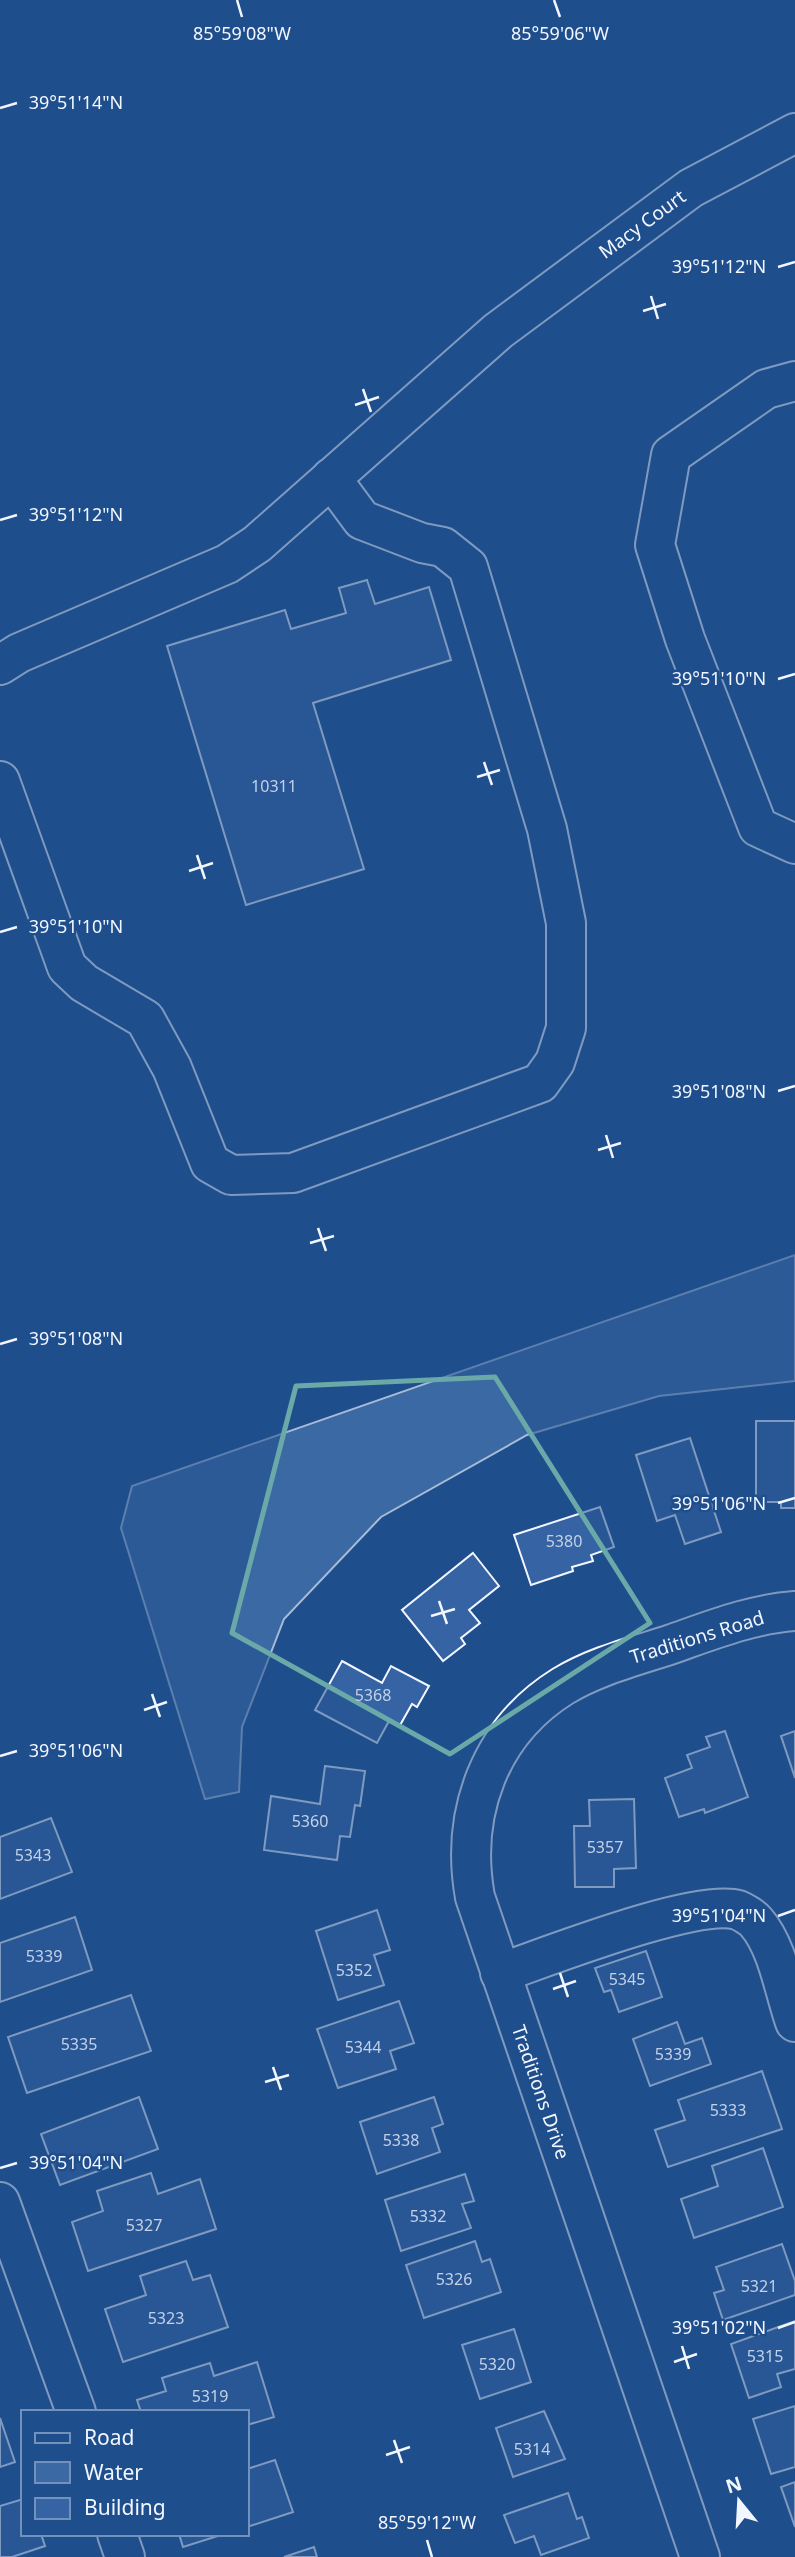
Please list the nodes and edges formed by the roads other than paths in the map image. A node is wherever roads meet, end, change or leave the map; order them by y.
1 (795, 133) edge
2 (795, 381) edge
3 (331, 478) junction
4 (0, 665) edge
5 (0, 781) edge
6 (795, 844) edge
7 (795, 1611) edge
8 (600, 1668) joint
9 (500, 1973) junction
10 (795, 2022) edge
11 (0, 2202) edge
12 (75, 2410) edge
13 (118, 2536) edge
14 (125, 2557) edge
15 (700, 2557) edge

1 - 3 street, Macy Court
2 - 6 street
3 - 4 street, Macy Court
3 - 5 street
7 - 8 street, Traditions Road
8 - 9 street, Traditions Drive
9 - 10 street
9 - 15 street, Traditions Drive
11 - 12 street
13 - 14 street

